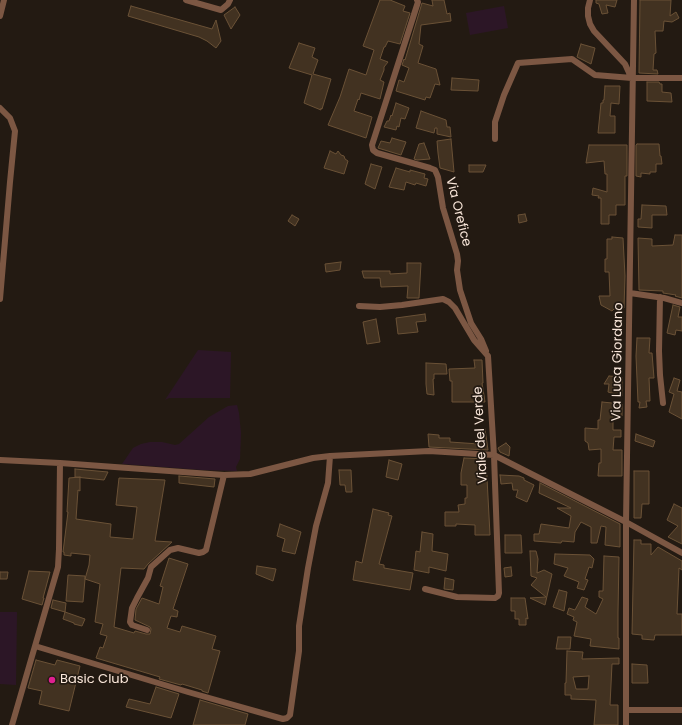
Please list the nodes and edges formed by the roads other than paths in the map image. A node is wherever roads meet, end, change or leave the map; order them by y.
1 (4, 0) edge
2 (186, 0) edge
3 (230, 0) edge
4 (417, 0) edge
5 (590, 0) edge
6 (634, 0) edge
7 (0, 16) edge
8 (632, 78) junction
9 (682, 78) edge
10 (0, 108) edge
11 (495, 139) dead end
12 (630, 293) junction
13 (660, 297) junction
14 (0, 299) edge
15 (682, 303) edge
16 (359, 306) dead end
17 (488, 356) junction
18 (663, 403) dead end
19 (494, 454) junction
20 (330, 456) junction
21 (0, 460) edge
22 (60, 463) junction
23 (224, 475) junction
24 (626, 522) junction
25 (682, 554) edge
26 (425, 589) dead end
27 (147, 630) dead end
28 (35, 646) junction
29 (626, 710) junction
30 (682, 710) edge
31 (12, 725) edge
32 (626, 725) edge

1 - 7 street
2 - 3 street
4 - 17 street, Via Orefice
5 - 8 street
6 - 8 street, Via Luca Giordano
8 - 9 street
8 - 11 street
8 - 12 street, Via Luca Giordano
10 - 14 street
12 - 13 street
12 - 24 street, Via Luca Giordano
13 - 15 street
13 - 18 street
16 - 17 street
17 - 19 street, Viale del Verde
19 - 20 street
19 - 24 street
19 - 26 street, Viale del Verde
20 - 23 street
20 - 28 street
21 - 22 street
22 - 23 street
22 - 28 street
23 - 27 street
24 - 25 street
24 - 29 street, Via Luca Giordano
28 - 31 street
29 - 30 street
29 - 32 street, Via Luca Giordano

